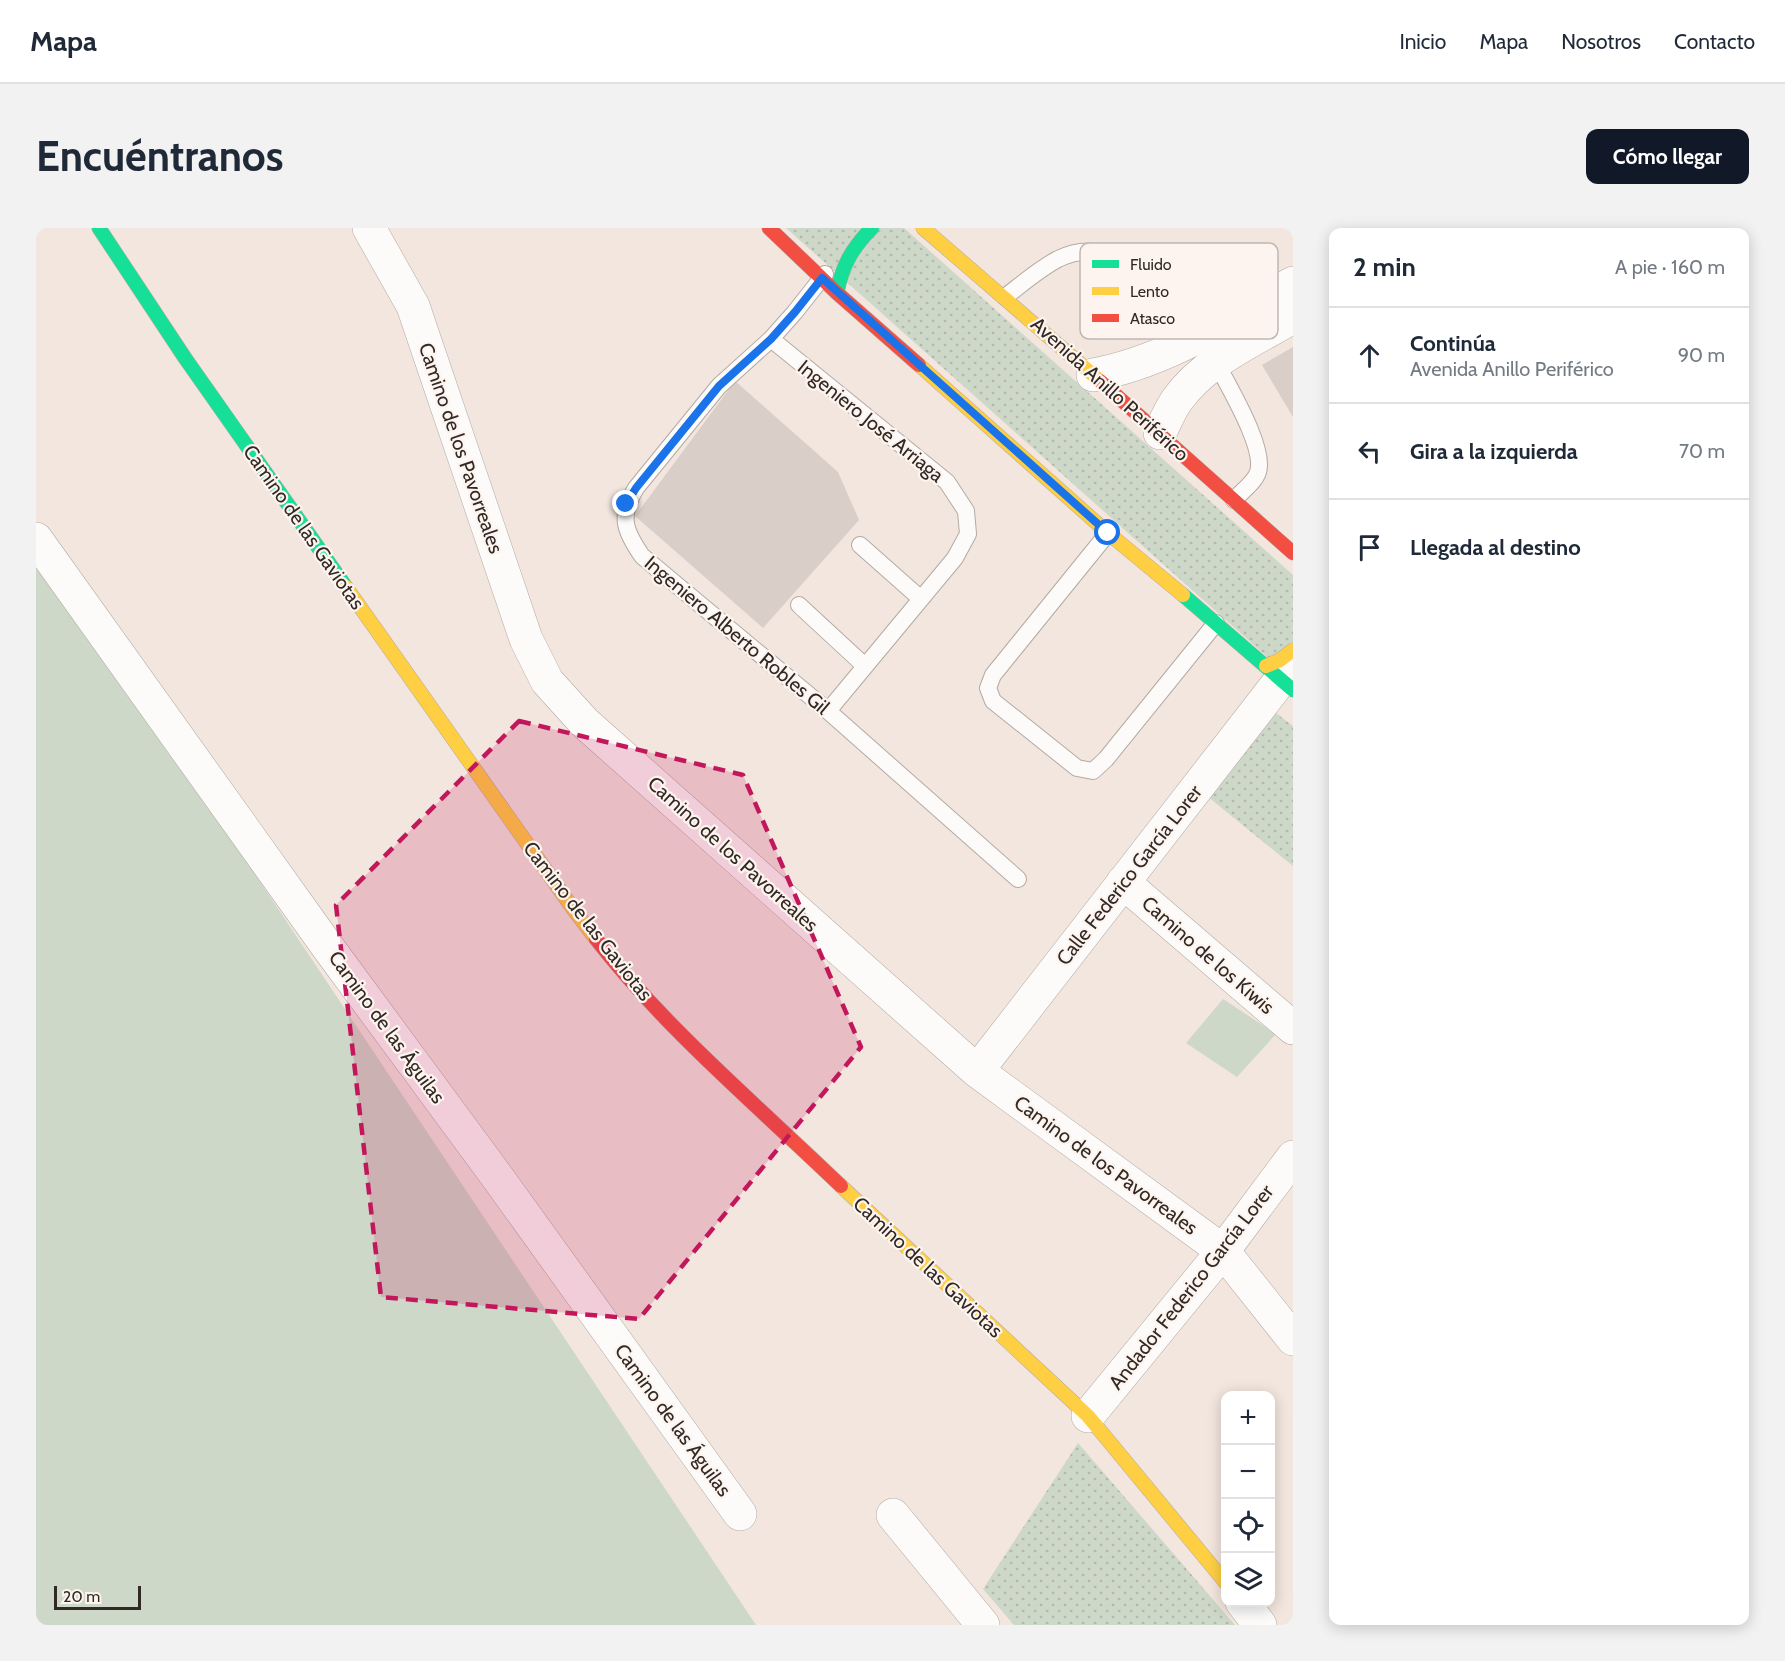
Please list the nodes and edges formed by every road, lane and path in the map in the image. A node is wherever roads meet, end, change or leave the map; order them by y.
1 (99, 228) edge
2 (369, 228) edge
3 (769, 228) edge
4 (861, 228) edge
5 (872, 228) edge
6 (923, 228) edge
7 (818, 249) dead end
8 (1080, 250) edge
9 (798, 256) junction
10 (822, 278) junction
11 (1293, 283) edge
12 (1278, 292) edge
13 (837, 293) junction
14 (1005, 297) junction
15 (1293, 317) edge
16 (1278, 326) edge
17 (771, 339) junction
18 (1175, 339) edge
19 (1193, 339) edge
20 (1255, 339) edge
21 (1179, 346) junction
22 (1216, 362) junction
23 (1093, 375) junction
24 (1160, 433) junction
25 (1234, 500) junction
26 (1108, 533) junction
27 (36, 539) edge
28 (860, 545) dead end
29 (1293, 553) edge
30 (921, 599) junction
31 (799, 605) dead end
32 (1216, 623) junction
33 (865, 666) junction
34 (1285, 670) edge
35 (828, 711) junction
36 (1017, 879) dead end
37 (1123, 882) junction
38 (1293, 1028) edge
39 (977, 1071) junction
40 (1293, 1157) edge
41 (1223, 1251) junction
42 (1293, 1339) edge
43 (1088, 1416) junction
44 (740, 1514) dead end
45 (893, 1515) dead end
46 (1221, 1577) edge
47 (1246, 1607) edge
48 (983, 1625) edge
49 (1260, 1625) edge

1 - 43 street, Camino de las Gaviotas
2 - 39 street, Camino de los Pavorreales
3 - 9 street
4 - 10 lane, Ingeniero Alberto Robles Gil
5 - 13 street
6 - 14 street, Avenida Anillo Periférico
7 - 9 street
8 - 14 lane
9 - 10 street
10 - 13 street
10 - 17 lane, Ingeniero Alberto Robles Gil
11 - 12 street
13 - 26 street
14 - 23 street, Avenida Anillo Periférico
15 - 16 street
17 - 30 lane, Ingeniero José Arriaga
17 - 35 lane, Ingeniero Alberto Robles Gil
18 - 21 lane
19 - 21 street
20 - 22 street
21 - 23 street
22 - 24 street
22 - 25 lane
23 - 24 street, Avenida Anillo Periférico
24 - 25 street, Avenida Anillo Periférico
25 - 29 street, Avenida Anillo Periférico
26 - 32 street
26 - 32 lane
27 - 44 street, Camino de las Águilas
28 - 30 lane
30 - 33 lane, Ingeniero José Arriaga
31 - 33 lane
32 - 34 street
33 - 35 lane, Ingeniero José Arriaga
34 - 37 street, Calle Federico García Lorer
35 - 36 lane, Ingeniero Alberto Robles Gil
37 - 38 street, Camino de los Kiwis
37 - 39 street, Calle Federico García Lorer
39 - 41 street, Camino de los Pavorreales
40 - 41 street, Andador Federico García Lorer
41 - 42 street, Camino de los Pavorreales
41 - 43 street, Andador Federico García Lorer
43 - 46 street, Camino de las Gaviotas
45 - 48 street
47 - 49 street

